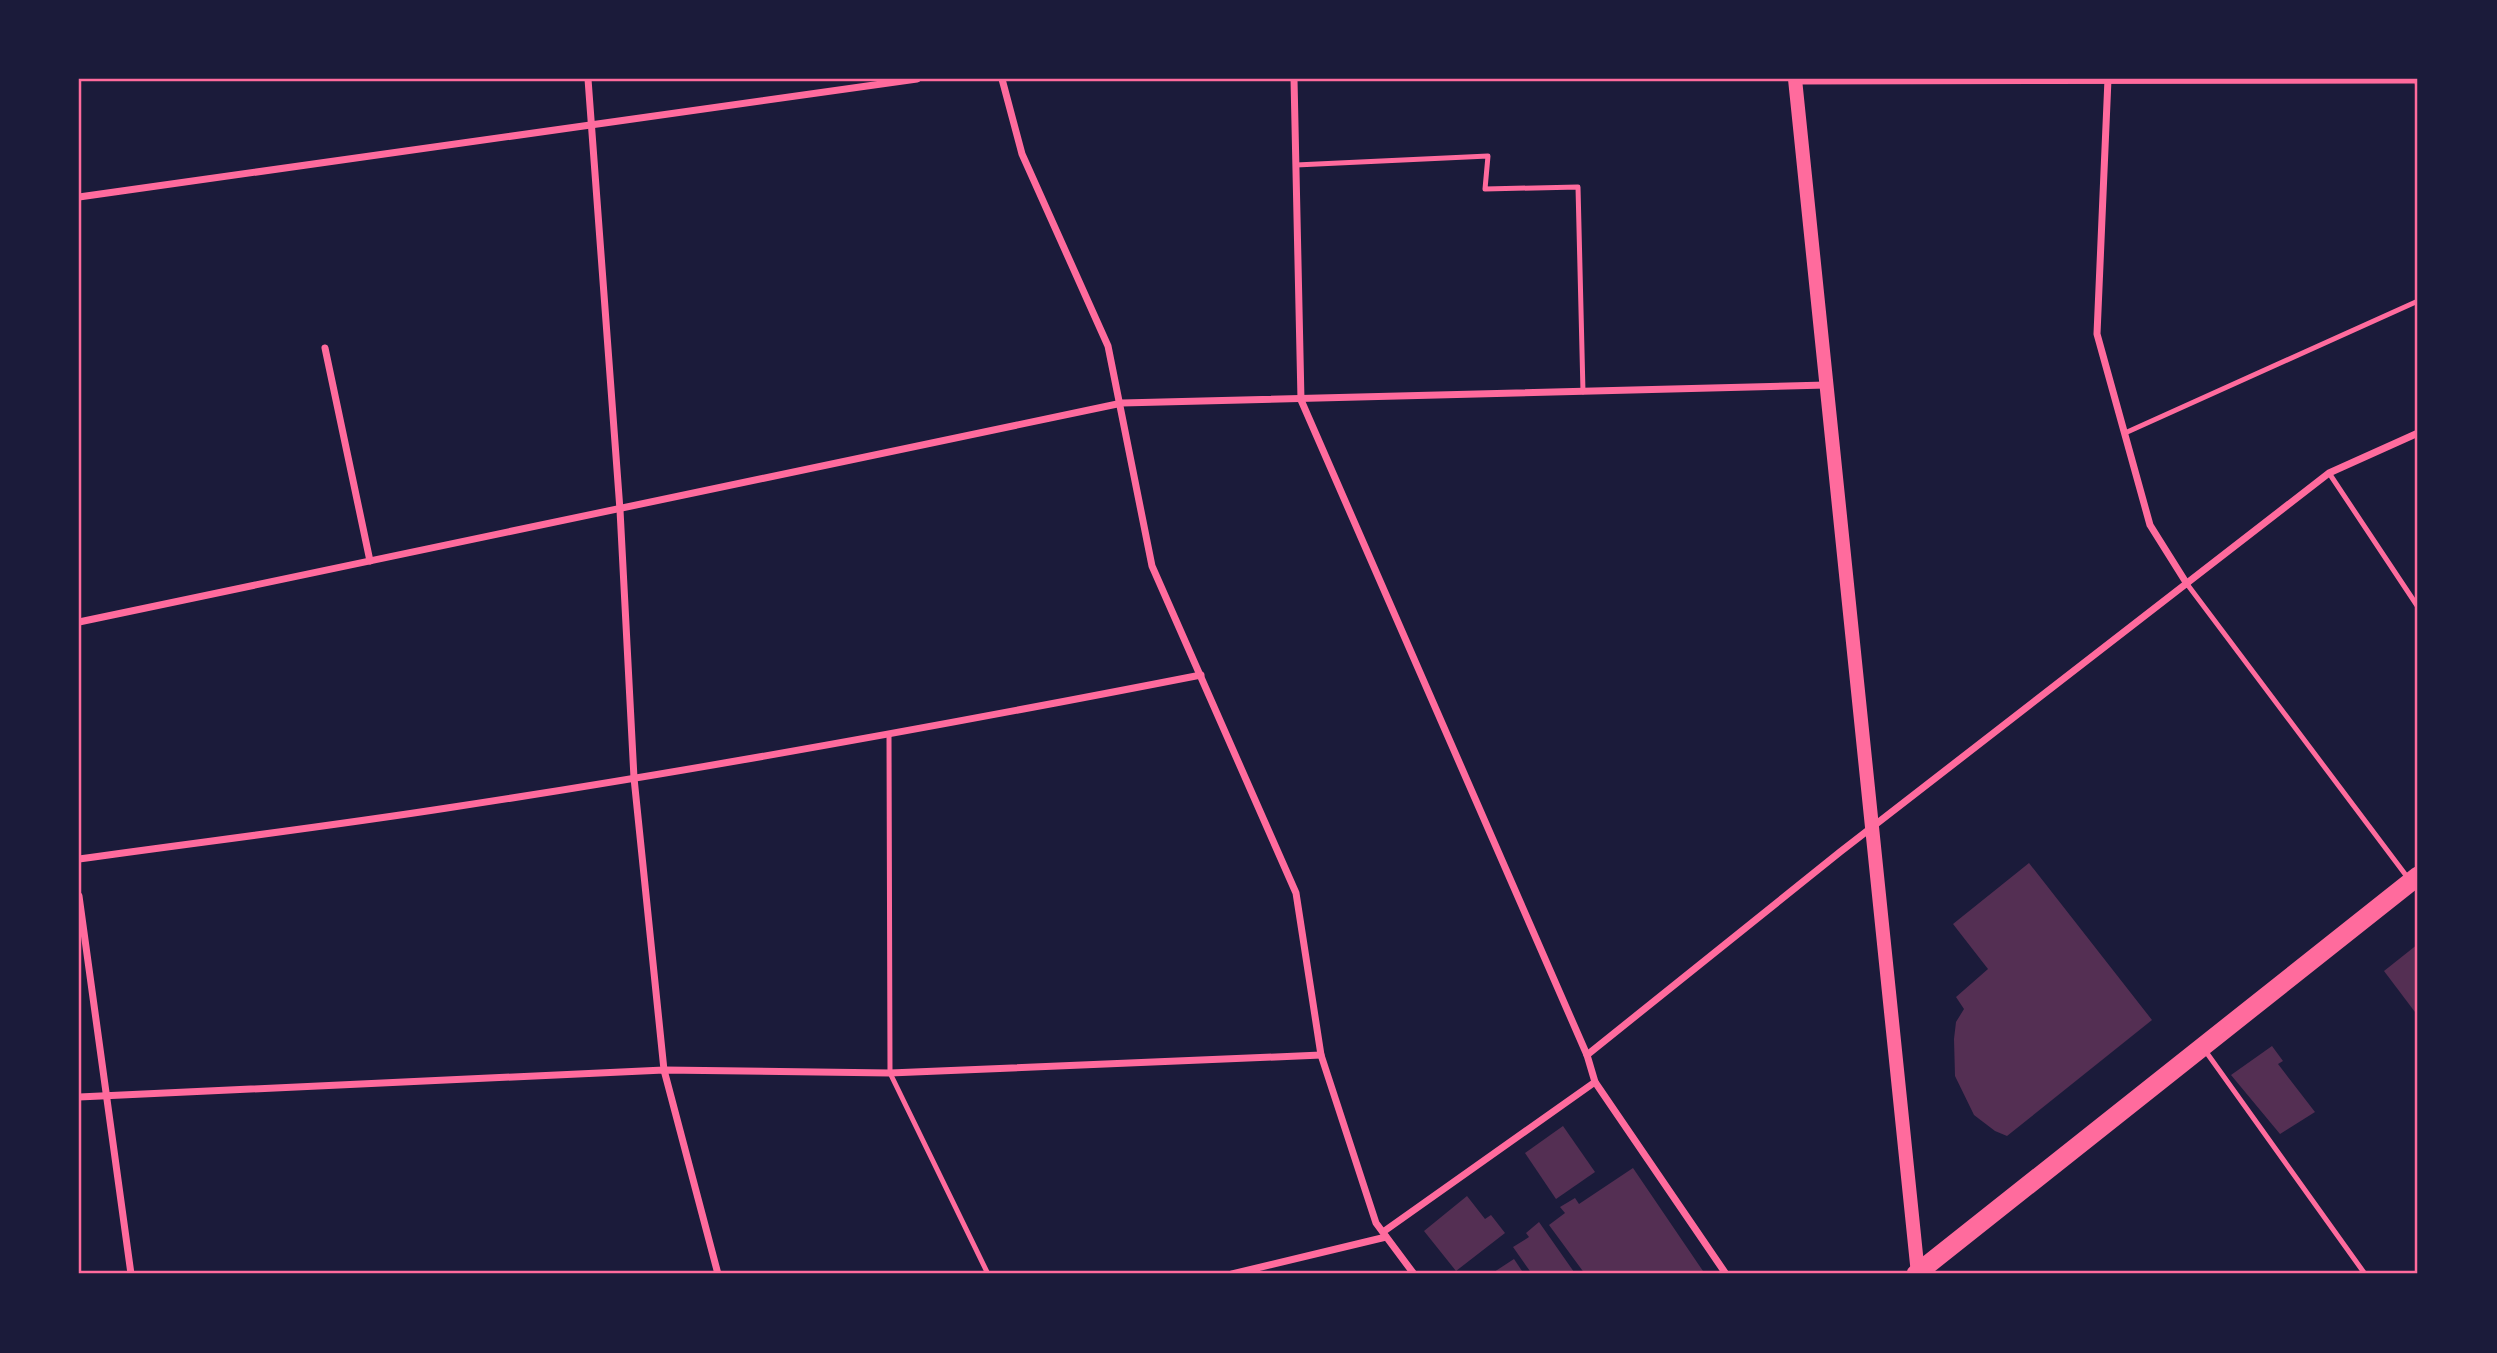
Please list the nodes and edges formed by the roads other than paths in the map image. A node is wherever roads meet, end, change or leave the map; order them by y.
1 (588, 79) edge
2 (917, 79) edge
3 (1002, 79) edge
4 (1294, 79) edge
5 (1795, 80) edge
6 (2108, 80) edge
7 (2418, 80) edge
8 (2418, 91) edge
9 (591, 125) junction
10 (1296, 165) junction
11 (79, 197) edge
12 (2418, 301) edge
13 (325, 348) dead end
14 (1826, 385) junction
15 (1583, 392) junction
16 (1301, 400) junction
17 (1122, 403) junction
18 (2125, 433) junction
19 (2418, 433) edge
20 (2329, 473) junction
21 (620, 510) junction
22 (370, 561) junction
23 (2188, 584) junction
24 (2418, 607) edge
25 (79, 622) edge
26 (1201, 675) junction
27 (889, 736) junction
28 (634, 778) junction
29 (1872, 827) junction
30 (79, 859) edge
31 (2415, 879) edge
32 (79, 896) edge
33 (2202, 1045) junction
34 (1321, 1055) junction
35 (1587, 1055) junction
36 (664, 1070) junction
37 (890, 1073) junction
38 (1595, 1082) junction
39 (107, 1096) junction
40 (79, 1097) edge
41 (1384, 1234) junction
42 (131, 1274) edge
43 (718, 1274) edge
44 (988, 1274) edge
45 (1232, 1274) edge
46 (1414, 1274) edge
47 (1726, 1274) edge
48 (1917, 1274) edge
49 (2365, 1274) edge

1 - 9 street
2 - 9 street
3 - 17 street
4 - 10 street
5 - 6 street
5 - 14 main road
6 - 7 street
6 - 18 street
7 - 8 lane
9 - 11 street
9 - 21 street
10 - 15 lane
10 - 16 street
12 - 18 lane
13 - 22 street
14 - 15 street
14 - 29 main road
15 - 16 street
16 - 17 street
16 - 35 street
17 - 21 street
17 - 26 street
18 - 23 street
19 - 20 street
20 - 23 street
20 - 24 lane
21 - 22 street
21 - 28 street
22 - 25 street
23 - 29 street
23 - 31 lane
26 - 27 street
26 - 34 street
27 - 28 street
27 - 37 lane
28 - 30 street
28 - 36 street
29 - 35 street
29 - 48 main road
31 - 33 highway
32 - 39 street
33 - 48 highway
33 - 49 lane
34 - 37 street
34 - 41 street
35 - 38 street
36 - 37 street
36 - 39 street
36 - 43 street
37 - 44 lane
38 - 41 street
38 - 47 street
39 - 40 street
39 - 42 street
41 - 45 street
41 - 46 street

